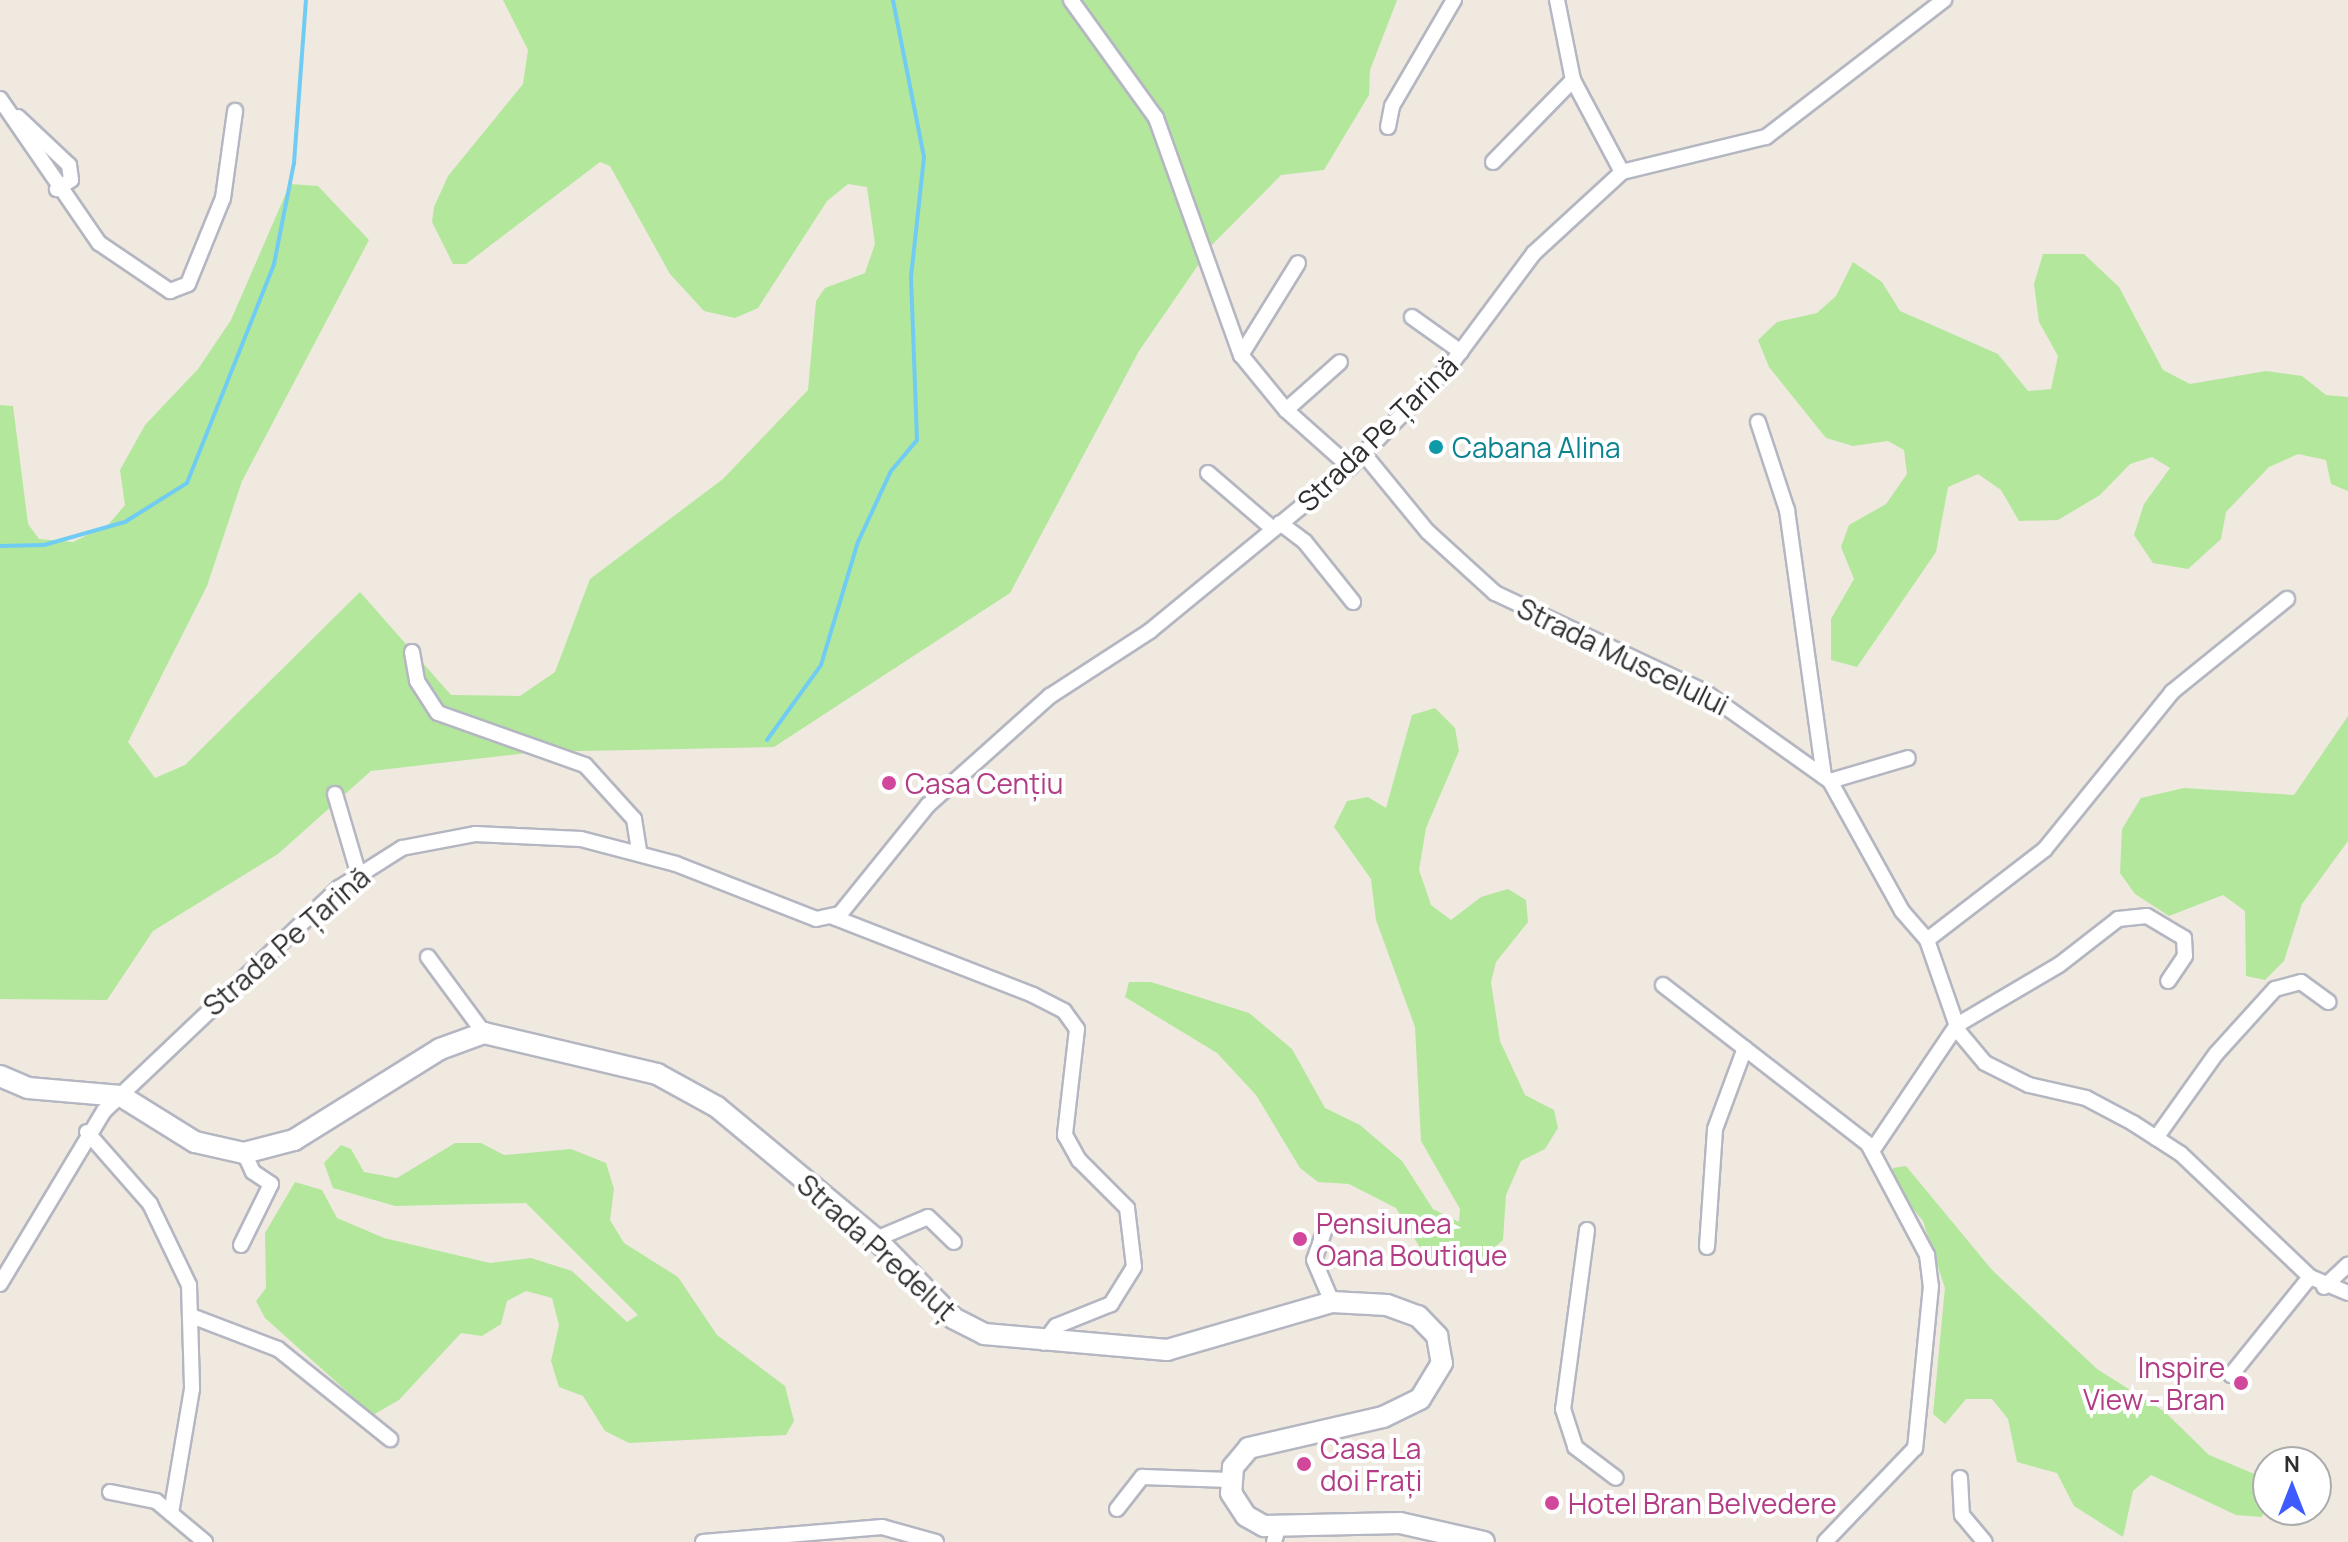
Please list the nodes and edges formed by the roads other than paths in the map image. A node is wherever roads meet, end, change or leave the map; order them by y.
1 (1071, 0) edge
2 (1454, 0) edge
3 (1557, 0) edge
4 (1944, 0) edge
5 (1573, 80) junction
6 (0, 99) edge
7 (235, 111) dead end
8 (17, 116) junction
9 (1388, 127) dead end
10 (1493, 162) dead end
11 (1622, 172) junction
12 (57, 189) junction
13 (1298, 263) dead end
14 (1412, 317) dead end
15 (1461, 352) junction
16 (1241, 355) junction
17 (1340, 362) dead end
18 (1286, 410) junction
19 (1758, 422) dead end
20 (1363, 453) junction
21 (1350, 467) junction
22 (1208, 473) dead end
23 (1276, 525) junction
24 (2287, 599) dead end
25 (1353, 602) dead end
26 (412, 652) dead end
27 (1908, 758) dead end
28 (1827, 779) junction
29 (335, 794) dead end
30 (639, 852) junction
31 (358, 872) junction
32 (833, 917) junction
33 (1927, 940) junction
34 (428, 957) dead end
35 (2168, 981) dead end
36 (1663, 985) dead end
37 (2329, 1002) dead end
38 (1957, 1025) junction
39 (484, 1033) junction
40 (1745, 1048) junction
41 (0, 1076) edge
42 (121, 1096) junction
43 (87, 1132) junction
44 (2156, 1138) junction
45 (1872, 1151) junction
46 (244, 1153) junction
47 (1327, 1223) dead end
48 (1587, 1230) dead end
49 (876, 1239) junction
50 (954, 1242) dead end
51 (241, 1245) dead end
52 (1707, 1247) dead end
53 (2348, 1265) edge
54 (2310, 1277) junction
55 (0, 1284) edge
56 (2324, 1287) junction
57 (2348, 1293) edge
58 (1332, 1302) junction
59 (194, 1317) junction
60 (1043, 1343) junction
61 (2231, 1375) dead end
62 (390, 1439) dead end
63 (1616, 1478) dead end
64 (1960, 1478) dead end
65 (1230, 1480) junction
66 (110, 1492) dead end
67 (1117, 1509) dead end
68 (176, 1517) junction
69 (1276, 1535) edge
70 (183, 1542) edge
71 (205, 1542) edge
72 (703, 1542) edge
73 (936, 1542) edge
74 (1484, 1542) edge
75 (1825, 1542) edge
76 (1985, 1542) edge

1 - 16 street
2 - 9 street
3 - 5 street
4 - 11 street, Strada Pe Țarină
5 - 10 street
5 - 11 street
6 - 8 street
7 - 12 street
8 - 12 street
8 - 12 street
11 - 15 street, Strada Pe Țarină
13 - 16 street
14 - 15 street
15 - 20 street, Strada Pe Țarină
16 - 18 street
17 - 18 street
18 - 21 street
19 - 28 street
20 - 21 street, Strada Pe Țarină
20 - 28 street, Strada Muscelului
21 - 23 street, Strada Pe Țarină
22 - 23 street
23 - 25 street
23 - 32 street, Strada Pe Țarină
24 - 33 street
26 - 30 street
27 - 28 street
28 - 33 street, Strada Muscelului
29 - 31 street
30 - 31 street, Strada Pe Țarină
30 - 32 street, Strada Pe Țarină
31 - 42 street, Strada Pe Țarină
32 - 60 street, Strada Pe Țarină
33 - 38 street, Strada Muscelului
34 - 39 street
35 - 38 street
36 - 40 street
37 - 44 street
38 - 44 street, Strada Muscelului
38 - 45 street
39 - 46 main road
39 - 49 main road, Strada Predeluț
40 - 45 street
40 - 52 street
41 - 42 main road
42 - 43 street, Strada Pe Țarină
42 - 46 main road
43 - 55 street, Strada Pe Țarină
43 - 59 street
44 - 54 street, Strada Muscelului
45 - 75 street
46 - 51 street
47 - 58 street
48 - 63 street
49 - 50 street
49 - 60 main road, Strada Predeluț
53 - 56 street
54 - 56 street, Strada Muscelului
54 - 61 street
56 - 57 street, Strada Muscelului
58 - 60 main road, Strada Predeluț
58 - 65 main road, Strada Predeluț
59 - 62 street
59 - 68 street
64 - 76 street
65 - 67 street
65 - 69 main road
66 - 68 street
68 - 70 street
68 - 71 street
69 - 74 main road
72 - 73 street

